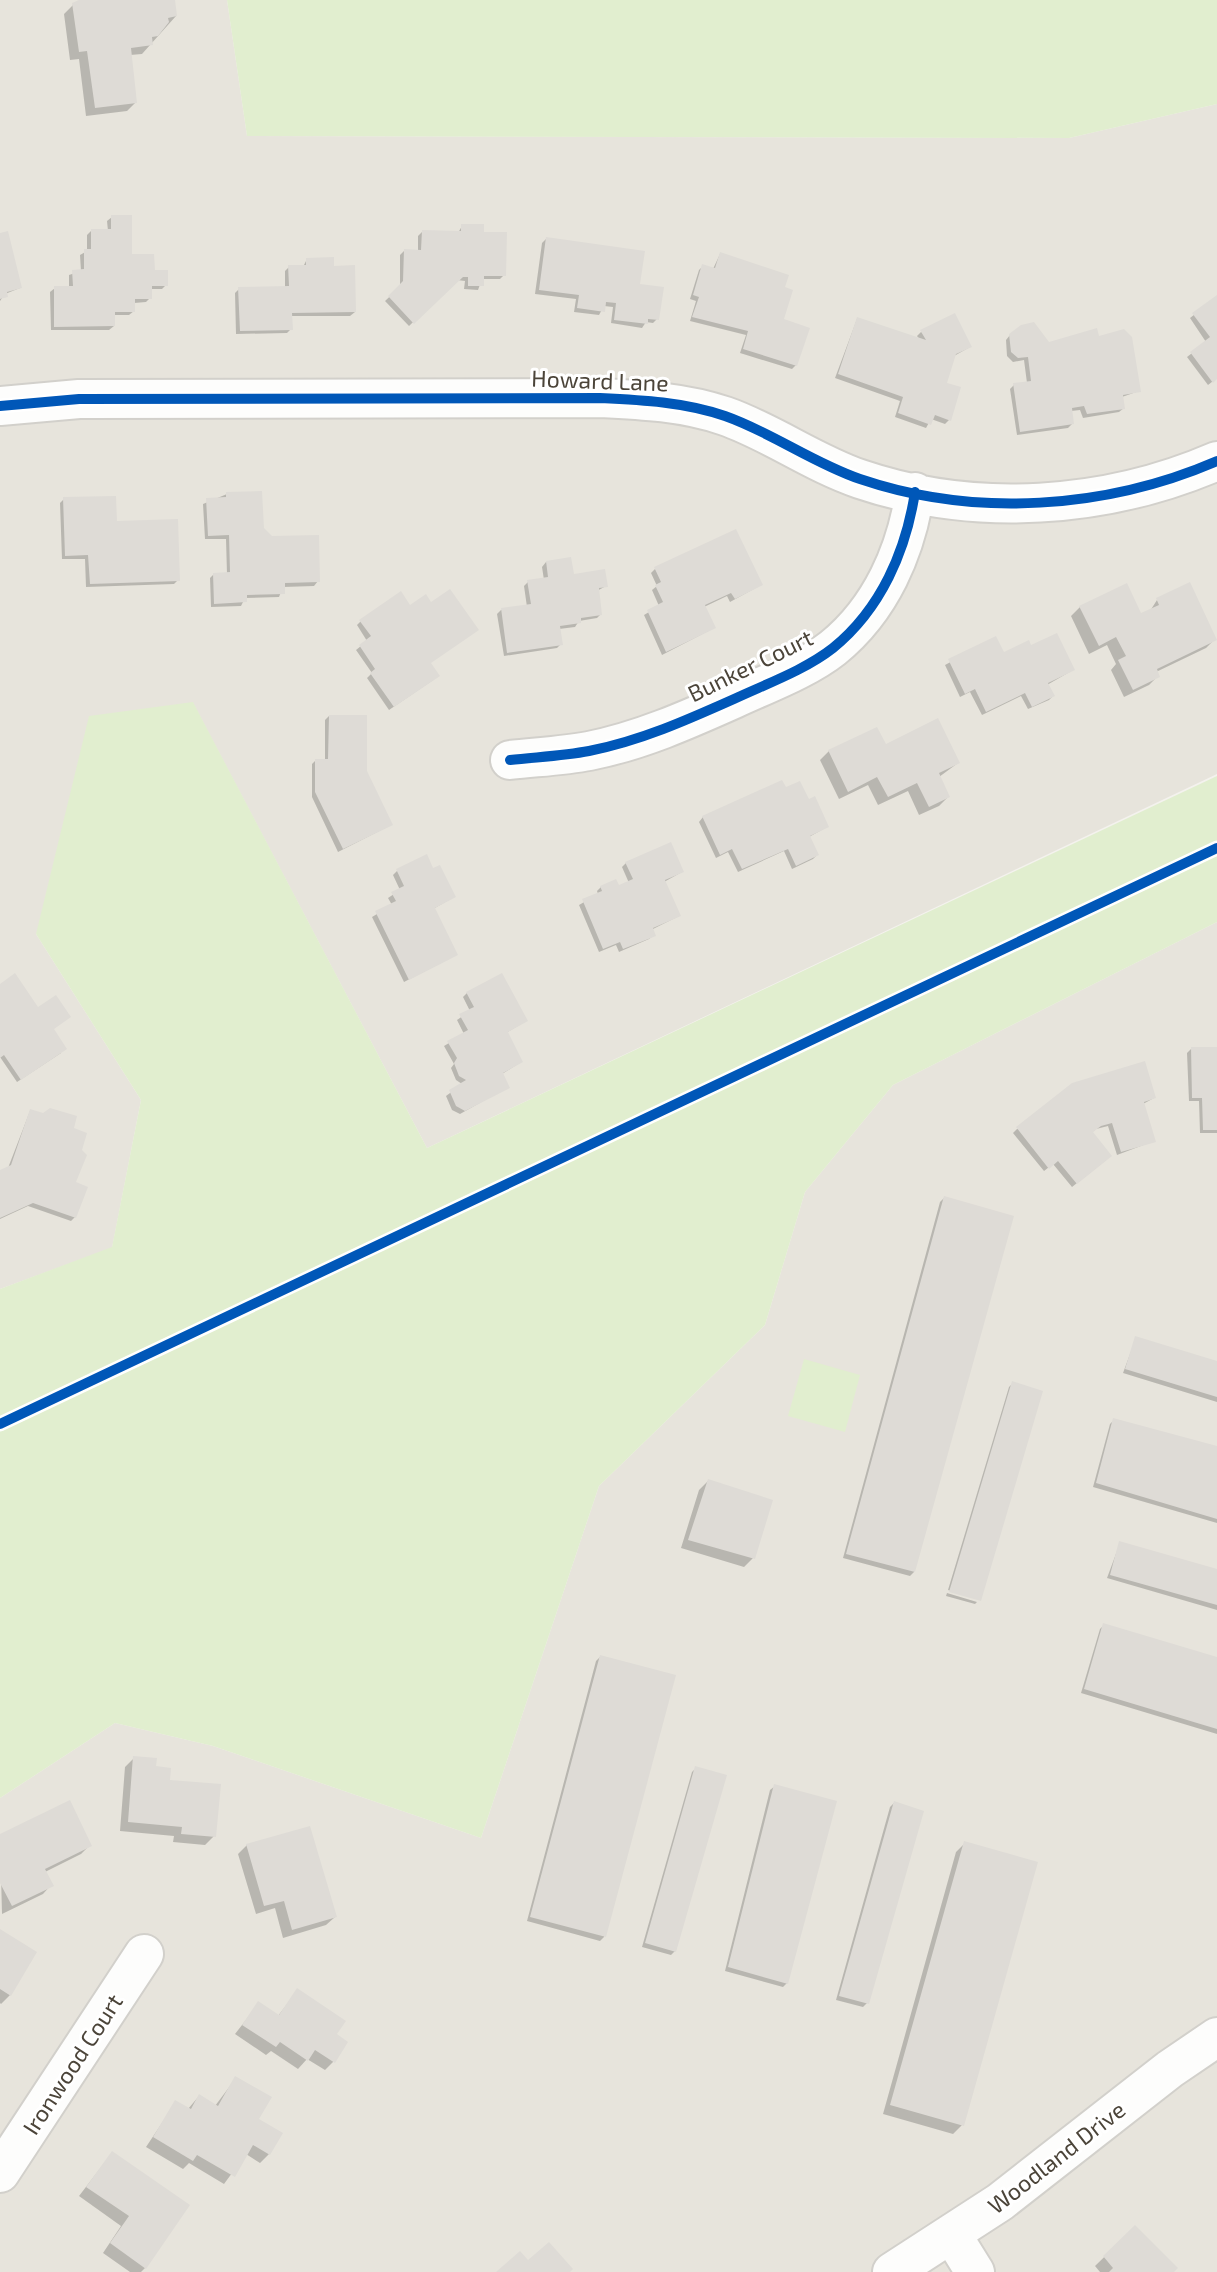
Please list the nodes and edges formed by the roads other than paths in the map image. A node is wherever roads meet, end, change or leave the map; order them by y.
1 (0, 406) edge
2 (1217, 461) edge
3 (915, 492) junction
4 (510, 760) dead end
5 (144, 1954) dead end
6 (1217, 2037) edge
7 (0, 2173) edge
8 (952, 2235) junction
9 (892, 2272) edge
10 (975, 2272) edge

1 - 3 street, Howard Lane
2 - 3 street, Howard Lane
3 - 4 street, Bunker Court
5 - 7 street, Ironwood Court
6 - 8 street, Woodland Drive
8 - 9 street, Woodland Drive
8 - 10 street

